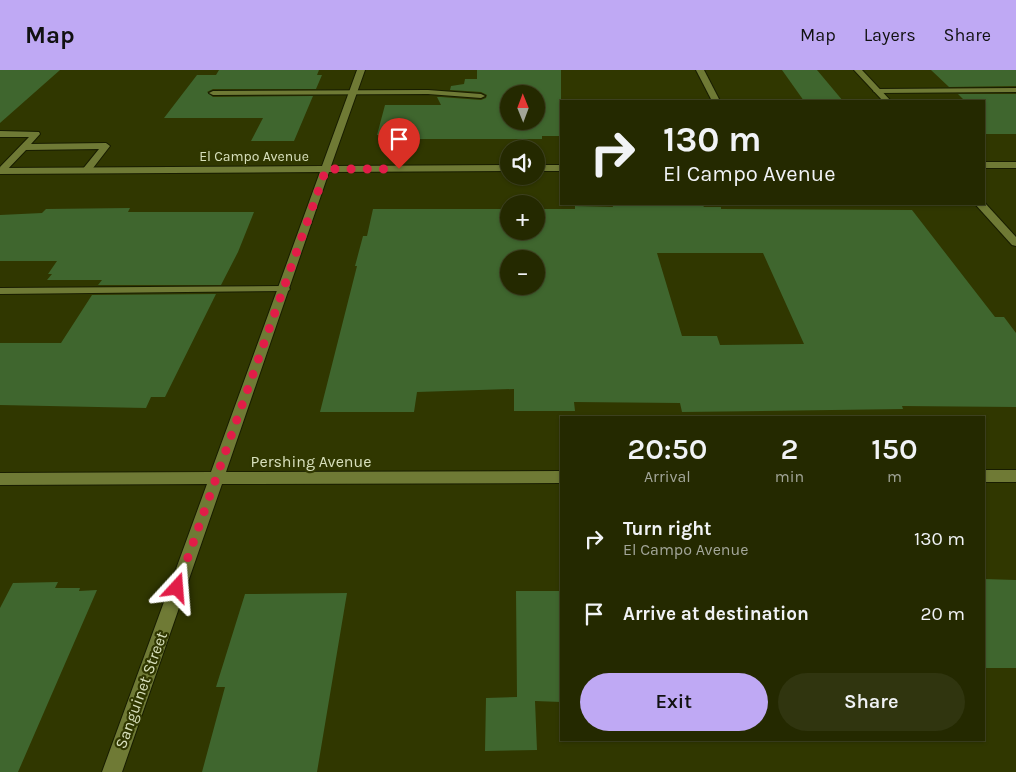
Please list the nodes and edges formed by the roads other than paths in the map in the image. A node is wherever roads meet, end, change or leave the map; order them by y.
1 (361, 70) edge
2 (700, 70) edge
3 (858, 70) edge
4 (1016, 90) edge
5 (354, 91) junction
6 (878, 91) junction
7 (213, 93) dead end
8 (481, 96) dead end
9 (715, 100) edge
10 (885, 100) edge
11 (0, 134) edge
12 (24, 147) junction
13 (985, 165) edge
14 (1016, 165) edge
15 (500, 168) edge
16 (545, 168) edge
17 (560, 168) edge
18 (326, 169) junction
19 (87, 170) junction
20 (0, 171) edge
21 (981, 205) edge
22 (1016, 243) edge
23 (284, 289) junction
24 (0, 291) edge
25 (985, 476) edge
26 (1016, 476) edge
27 (560, 477) edge
28 (216, 478) junction
29 (0, 479) edge
30 (112, 772) edge

1 - 5 street, Sanguinet Street
2 - 9 street
3 - 6 street
4 - 6 street
5 - 7 street
5 - 8 street
5 - 18 street, Sanguinet Street
6 - 10 street
11 - 12 street
12 - 19 street
12 - 20 street
13 - 14 street
15 - 18 street, El Campo Avenue
16 - 17 street
18 - 19 street, El Campo Avenue
18 - 23 street, Sanguinet Street
19 - 20 street, El Campo Avenue
21 - 22 street
23 - 24 street
23 - 28 street, Sanguinet Street
25 - 26 street
27 - 28 street, Pershing Avenue
28 - 29 street, Pershing Avenue
28 - 30 street, Sanguinet Street

